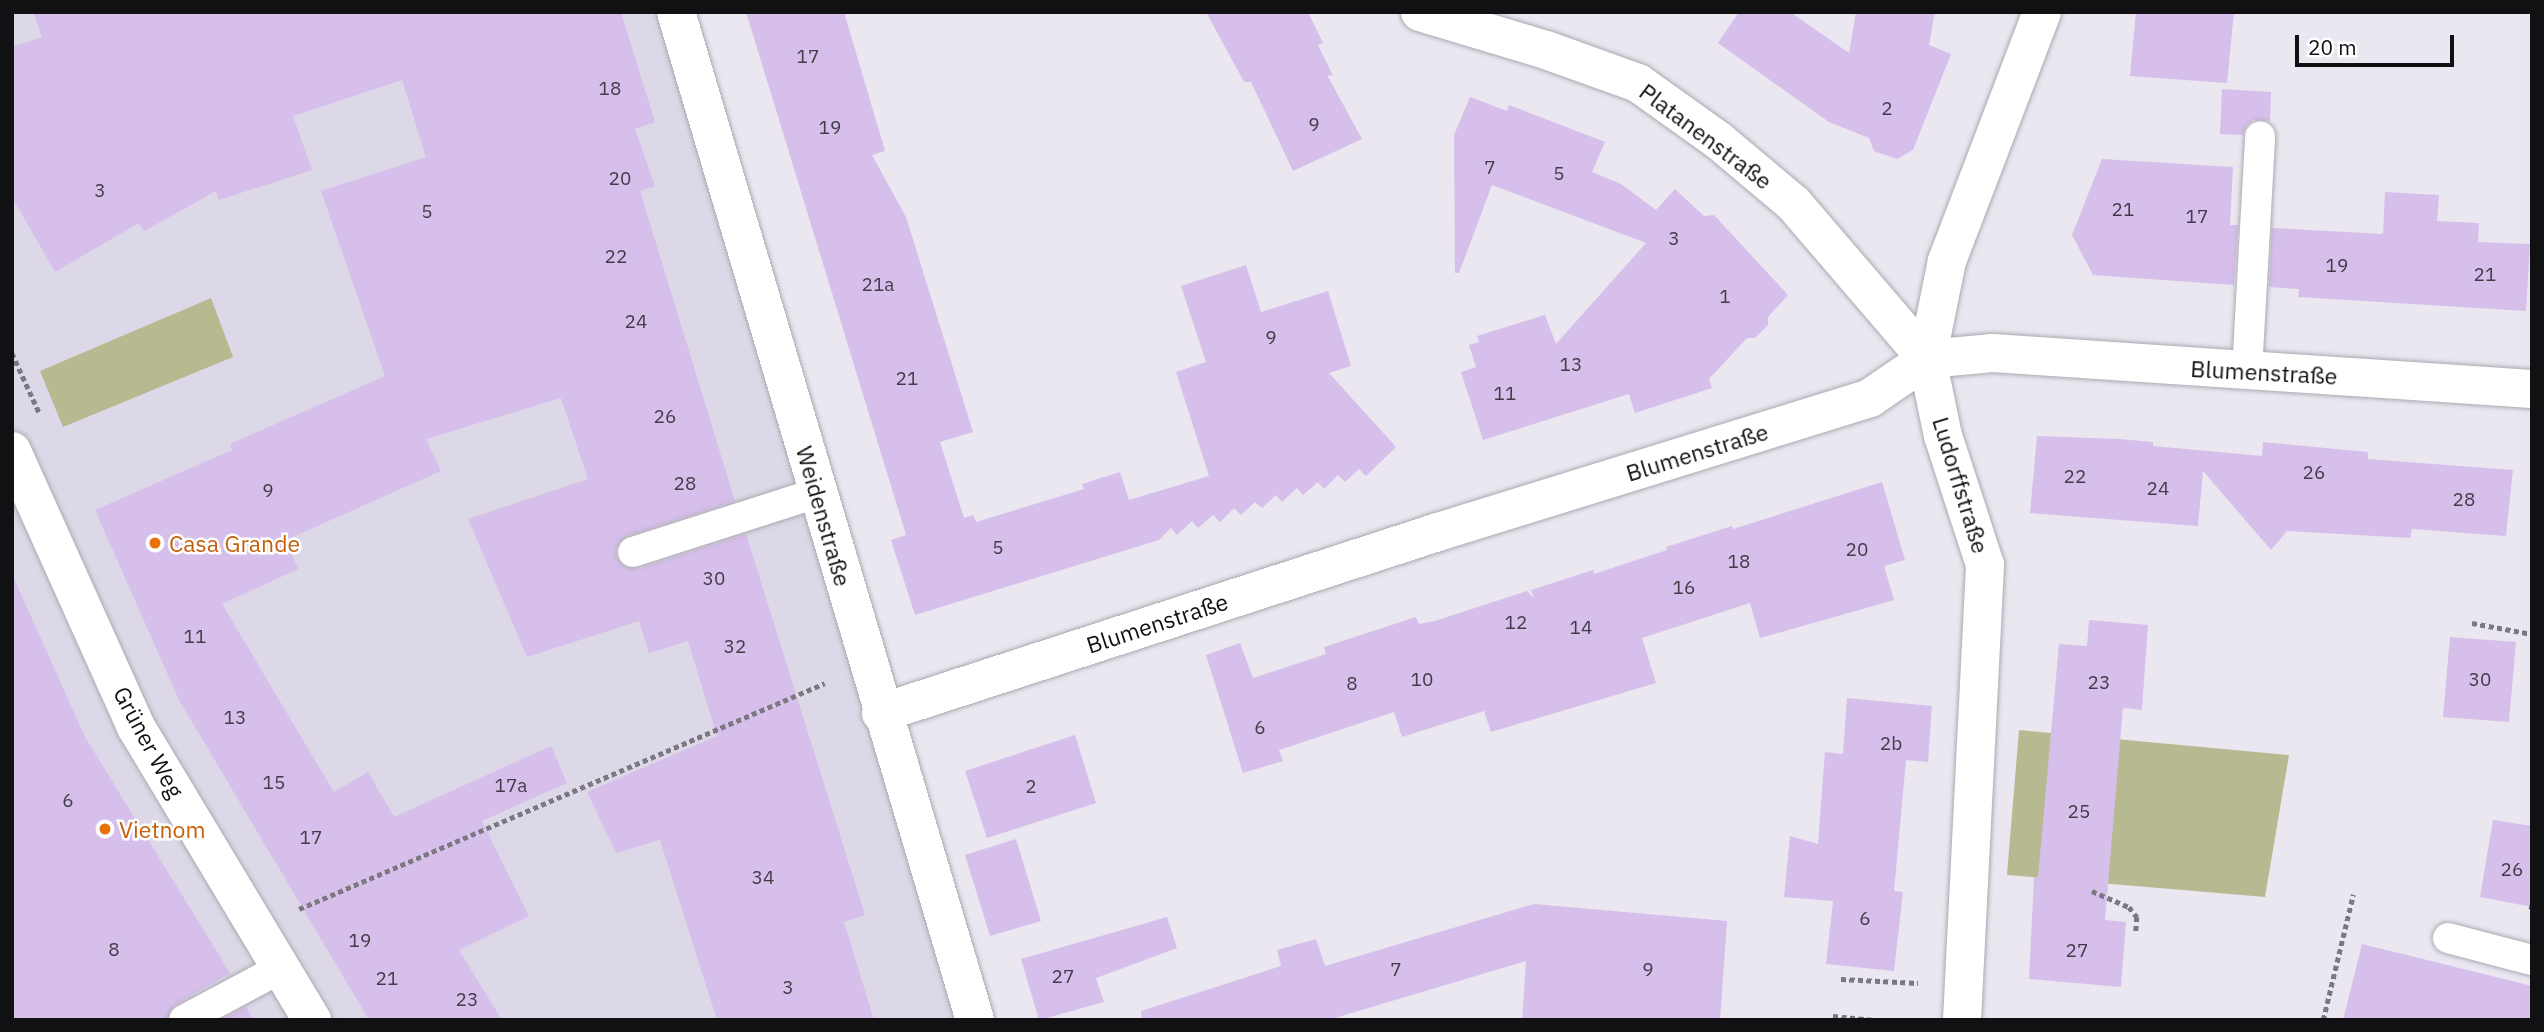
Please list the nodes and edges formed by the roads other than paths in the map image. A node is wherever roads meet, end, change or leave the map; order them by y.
1 (676, 12) edge
2 (1420, 12) edge
3 (2042, 12) edge
4 (2260, 136) dead end
5 (1927, 359) junction
6 (2247, 372) junction
7 (2532, 389) edge
8 (12, 451) edge
9 (817, 493) junction
10 (633, 552) dead end
11 (881, 713) junction
12 (2448, 938) dead end
13 (2532, 960) edge
14 (281, 968) junction
15 (1963, 1003) edge
16 (184, 1020) edge
17 (312, 1020) edge
18 (975, 1020) edge

1 - 9 street, Weidenstraße
2 - 5 street, Platanenstraße
3 - 5 street, Ludorffstraße
4 - 6 lane
5 - 6 street, Blumenstraße
5 - 11 street, Blumenstraße
5 - 15 street, Ludorffstraße
6 - 7 street, Blumenstraße
8 - 14 street, Grüner Weg
9 - 10 lane
9 - 11 street, Weidenstraße
11 - 18 street, Weidenstraße
12 - 13 lane
14 - 16 lane
14 - 17 street, Grüner Weg

